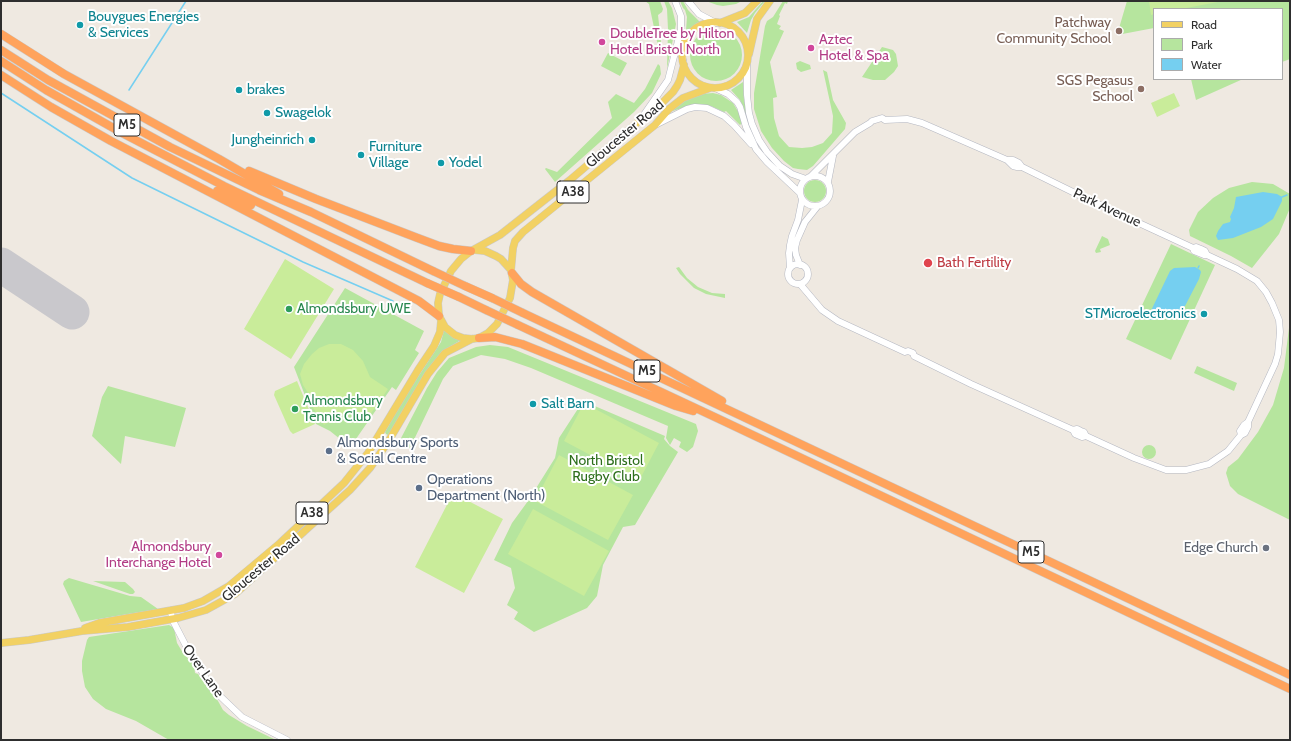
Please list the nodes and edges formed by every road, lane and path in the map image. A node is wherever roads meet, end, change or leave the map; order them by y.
1 (675, 1) edge
2 (688, 1) edge
3 (757, 1) edge
4 (770, 1) edge
5 (718, 23) junction
6 (1, 34) edge
7 (678, 41) junction
8 (1, 50) edge
9 (748, 60) junction
10 (1, 62) edge
11 (683, 63) junction
12 (1, 75) edge
13 (712, 88) junction
14 (640, 121) junction
15 (655, 125) junction
16 (756, 149) junction
17 (833, 156) junction
18 (219, 159) junction
19 (178, 177) junction
20 (809, 177) junction
21 (828, 182) junction
22 (800, 192) junction
23 (802, 200) junction
24 (817, 207) junction
25 (311, 212) junction
26 (305, 226) junction
27 (473, 251) junction
28 (800, 265) junction
29 (790, 268) junction
30 (511, 271) junction
31 (806, 280) junction
32 (800, 284) junction
33 (809, 293) junction
34 (440, 318) junction
35 (476, 339) junction
36 (719, 419) junction
37 (771, 429) junction
38 (174, 610) junction
39 (175, 618) junction
40 (82, 630) junction
41 (1, 644) edge
42 (1290, 675) edge
43 (1290, 688) edge
44 (287, 740) edge

1 - 7 street
2 - 5 street
3 - 5 main road
4 - 9 main road
5 - 9 main road
5 - 11 main road
6 - 18 highway, M5
7 - 11 street
7 - 14 street
8 - 25 highway, M5
9 - 13 main road
9 - 20 street
10 - 26 highway, M5
11 - 13 main road
11 - 14 main road, Gloucester Road / A38
12 - 19 highway, M5
13 - 15 main road, Gloucester Road / A38
13 - 16 street
14 - 27 main road, Gloucester Road / A38
15 - 16 street
15 - 30 main road, Gloucester Road / A38
16 - 22 street
17 - 20 street, Park Avenue
17 - 21 street
17 - 33 street, Park Avenue
18 - 25 highway, M5
18 - 27 highway, M5
19 - 26 highway, M5
19 - 34 highway, M5
20 - 21 street
20 - 22 street
21 - 24 street
22 - 23 street
23 - 24 street
23 - 29 street
24 - 28 street
25 - 37 highway, M5, bridge
26 - 36 highway, M5, bridge
27 - 30 main road
27 - 34 main road
28 - 29 street
28 - 31 street
29 - 32 street
30 - 35 main road
30 - 37 highway, M5
31 - 32 street
31 - 33 street, Park Avenue
32 - 33 street, Park Avenue
34 - 35 main road
34 - 38 main road, Gloucester Road / A38
35 - 36 highway, M5
35 - 39 main road, Gloucester Road / A38
36 - 43 highway, M5
37 - 42 highway, M5
38 - 39 street, Over Lane
38 - 40 main road, Gloucester Road / A38
39 - 40 main road, Gloucester Road / A38
39 - 44 street, Over Lane
40 - 41 main road, Gloucester Road / A38

